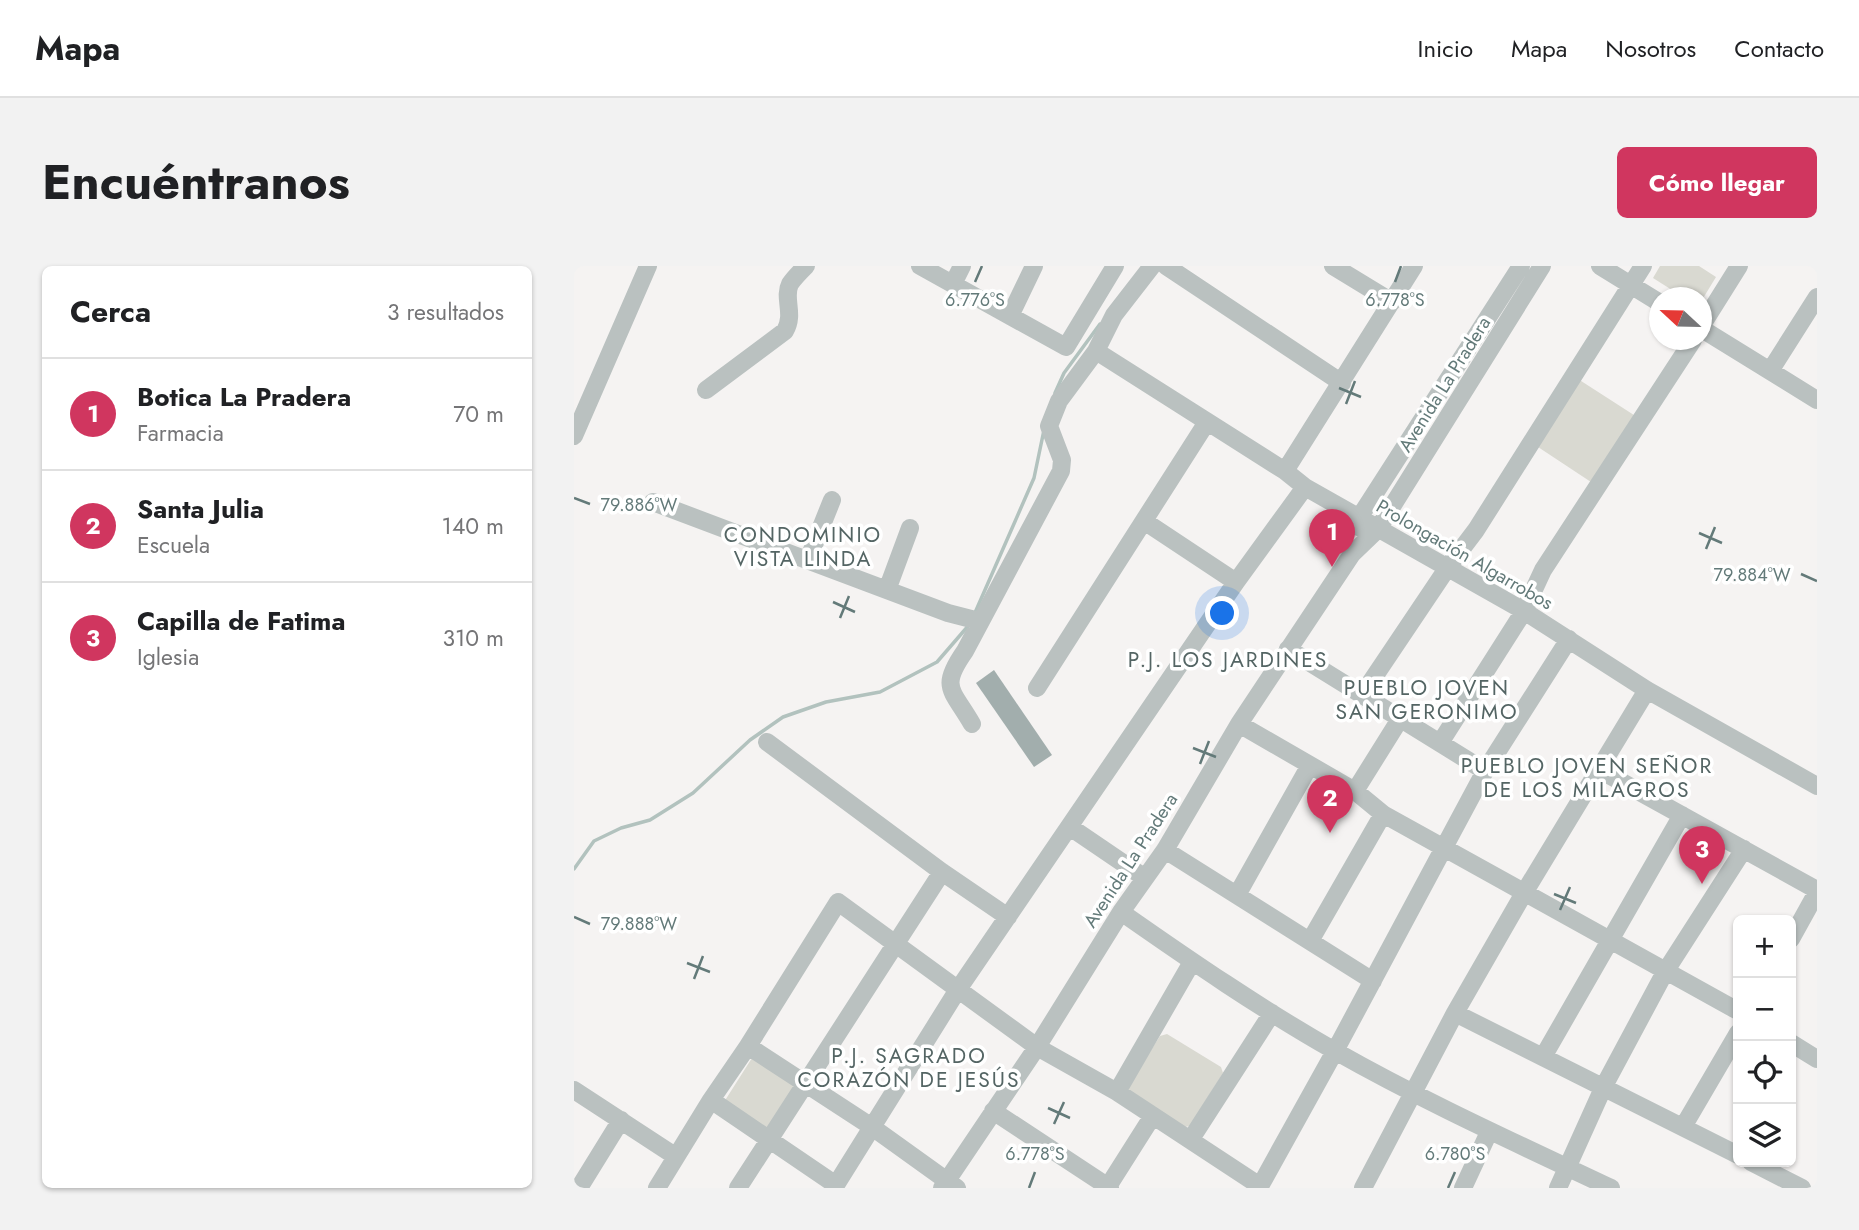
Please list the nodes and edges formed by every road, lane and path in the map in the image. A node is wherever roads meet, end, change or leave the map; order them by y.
1 (648, 266) edge
2 (806, 266) edge
3 (920, 266) edge
4 (962, 266) edge
5 (1034, 266) edge
6 (1115, 266) edge
7 (1152, 266) edge
8 (1166, 266) edge
9 (1334, 266) edge
10 (1414, 266) edge
11 (1521, 266) edge
12 (1542, 266) edge
13 (1600, 266) edge
14 (1643, 266) edge
15 (1739, 266) edge
16 (953, 284) junction
17 (1631, 286) junction
18 (1649, 297) edge
19 (1392, 302) junction
20 (1816, 302) edge
21 (1712, 311) edge
22 (1010, 316) junction
23 (1712, 333) edge
24 (1686, 350) edge
25 (1096, 351) junction
26 (1770, 371) junction
27 (1342, 383) junction
28 (706, 390) dead end
29 (1817, 400) edge
30 (1208, 422) junction
31 (574, 436) edge
32 (1285, 471) junction
33 (1305, 486) junction
34 (832, 500) dead end
35 (653, 502) dead end
36 (1359, 518) junction
37 (1144, 520) junction
38 (911, 528) dead end
39 (1378, 528) junction
40 (1352, 554) junction
41 (808, 561) junction
42 (1448, 567) junction
43 (1236, 582) junction
44 (887, 590) junction
45 (1524, 611) junction
46 (975, 619) junction
47 (1569, 639) junction
48 (1288, 649) junction
49 (1037, 688) dead end
50 (1647, 690) junction
51 (1362, 695) junction
52 (1400, 719) junction
53 (972, 724) dead end
54 (1239, 724) junction
55 (767, 741) dead end
56 (1440, 743) junction
57 (1310, 765) junction
58 (1600, 770) junction
59 (1485, 771) junction
60 (1817, 786) edge
61 (1355, 791) junction
62 (1383, 814) junction
63 (1682, 815) junction
64 (1070, 827) junction
65 (1443, 847) junction
66 (1744, 849) junction
67 (1165, 850) junction
68 (942, 872) junction
69 (1146, 878) junction
70 (1817, 891) edge
71 (1524, 893) junction
72 (1237, 895) junction
73 (1121, 912) junction
74 (1008, 917) junction
75 (1796, 930) edge
76 (1310, 941) junction
77 (1610, 941) junction
78 (896, 943) junction
79 (1192, 962) junction
80 (1665, 972) junction
81 (1373, 981) junction
82 (957, 991) junction
83 (1733, 1008) edge
84 (1272, 1013) junction
85 (1455, 1013) junction
86 (1733, 1041) edge
87 (748, 1046) junction
88 (1796, 1046) edge
89 (1037, 1047) junction
90 (1335, 1051) junction
91 (1543, 1057) junction
92 (1817, 1059) edge
93 (804, 1085) junction
94 (1604, 1086) junction
95 (574, 1090) edge
96 (1117, 1092) junction
97 (1413, 1093) junction
98 (711, 1100) junction
99 (993, 1111) junction
100 (1152, 1117) junction
101 (621, 1120) junction
102 (872, 1127) junction
103 (1683, 1127) junction
104 (1489, 1132) junction
105 (769, 1139) junction
106 (1191, 1139) junction
107 (1733, 1152) edge
108 (675, 1156) junction
109 (1761, 1167) edge
110 (1568, 1168) junction
111 (835, 1186) edge
112 (949, 1186) edge
113 (1259, 1187) edge
114 (579, 1188) edge
115 (657, 1188) edge
116 (738, 1188) edge
117 (1108, 1188) edge
118 (1363, 1188) edge
119 (1463, 1188) edge
120 (1558, 1188) edge
121 (1611, 1188) edge
122 (1802, 1188) edge

1 - 31 street
2 - 28 street
3 - 16 street
4 - 16 street
5 - 22 street
6 - 22 street
7 - 25 street
8 - 27 street
9 - 19 street
10 - 19 street
11 - 36 street, Avenida La Pradera
12 - 39 street, Avenida La Pradera
13 - 17 street
14 - 17 street
15 - 21 street
16 - 22 street
17 - 18 street
17 - 42 street
19 - 27 street
20 - 26 street
23 - 26 street
24 - 45 street
25 - 30 street, Prolongación Algarrobos
25 - 46 street
26 - 29 street
27 - 32 street
30 - 32 street, Prolongación Algarrobos
30 - 37 street
32 - 33 street, Prolongación Algarrobos
33 - 36 street, Prolongación Algarrobos
33 - 43 street
34 - 41 street
35 - 41 street
36 - 39 street, Prolongación Algarrobos
36 - 40 street, Avenida La Pradera
37 - 43 street
37 - 49 street
38 - 44 street
39 - 40 street, Avenida La Pradera
39 - 42 street, Prolongación Algarrobos
40 - 48 street, Avenida La Pradera
41 - 44 street
42 - 45 street, Prolongación Algarrobos
42 - 51 street
43 - 64 street
44 - 46 street
45 - 47 street, Prolongación Algarrobos
45 - 56 street
46 - 53 street
47 - 50 street, Prolongación Algarrobos
47 - 59 street
48 - 51 street
48 - 54 street, Avenida La Pradera
50 - 58 street
50 - 60 street, Prolongación Algarrobos
51 - 52 street
52 - 56 street
52 - 61 street
54 - 57 street
54 - 67 street, Avenida La Pradera
55 - 68 street
56 - 59 street
57 - 61 street
57 - 72 street
58 - 63 street
58 - 71 street
59 - 65 street
61 - 62 street
62 - 65 street
62 - 76 street
63 - 66 street
63 - 77 street
64 - 69 street
64 - 74 street
65 - 71 street
65 - 81 street
66 - 70 street
66 - 80 street
67 - 69 street, Avenida La Pradera
67 - 72 street
68 - 74 street
68 - 78 street
69 - 73 street, Avenida La Pradera
70 - 75 street
71 - 77 street
71 - 85 street
72 - 76 street
73 - 79 street
73 - 89 street, Avenida La Pradera
74 - 82 street
76 - 81 street
77 - 80 street
77 - 91 street
78 - 82 street
78 - 87 street
78 - 93 street
79 - 84 street
79 - 96 street
80 - 83 street
80 - 94 street
81 - 90 street
82 - 89 street
82 - 102 street
84 - 90 street
84 - 106 street
85 - 91 street
85 - 97 street
86 - 103 street
87 - 93 street
87 - 98 street
88 - 92 street
89 - 96 street
89 - 99 street, Avenida La Pradera
90 - 97 street
90 - 113 street
91 - 94 street
93 - 102 street
93 - 105 street
94 - 103 street
94 - 110 street
95 - 101 street
96 - 100 street
97 - 104 street
97 - 118 street
98 - 105 street
98 - 108 street
99 - 112 street, Avenida La Pradera
99 - 117 street
100 - 106 street
100 - 117 street
101 - 108 street
101 - 114 street
102 - 111 street
102 - 112 street
103 - 107 street
104 - 110 street
104 - 119 street
105 - 111 street
105 - 116 street
106 - 113 street
108 - 115 street
109 - 122 street
110 - 120 street
110 - 121 street

